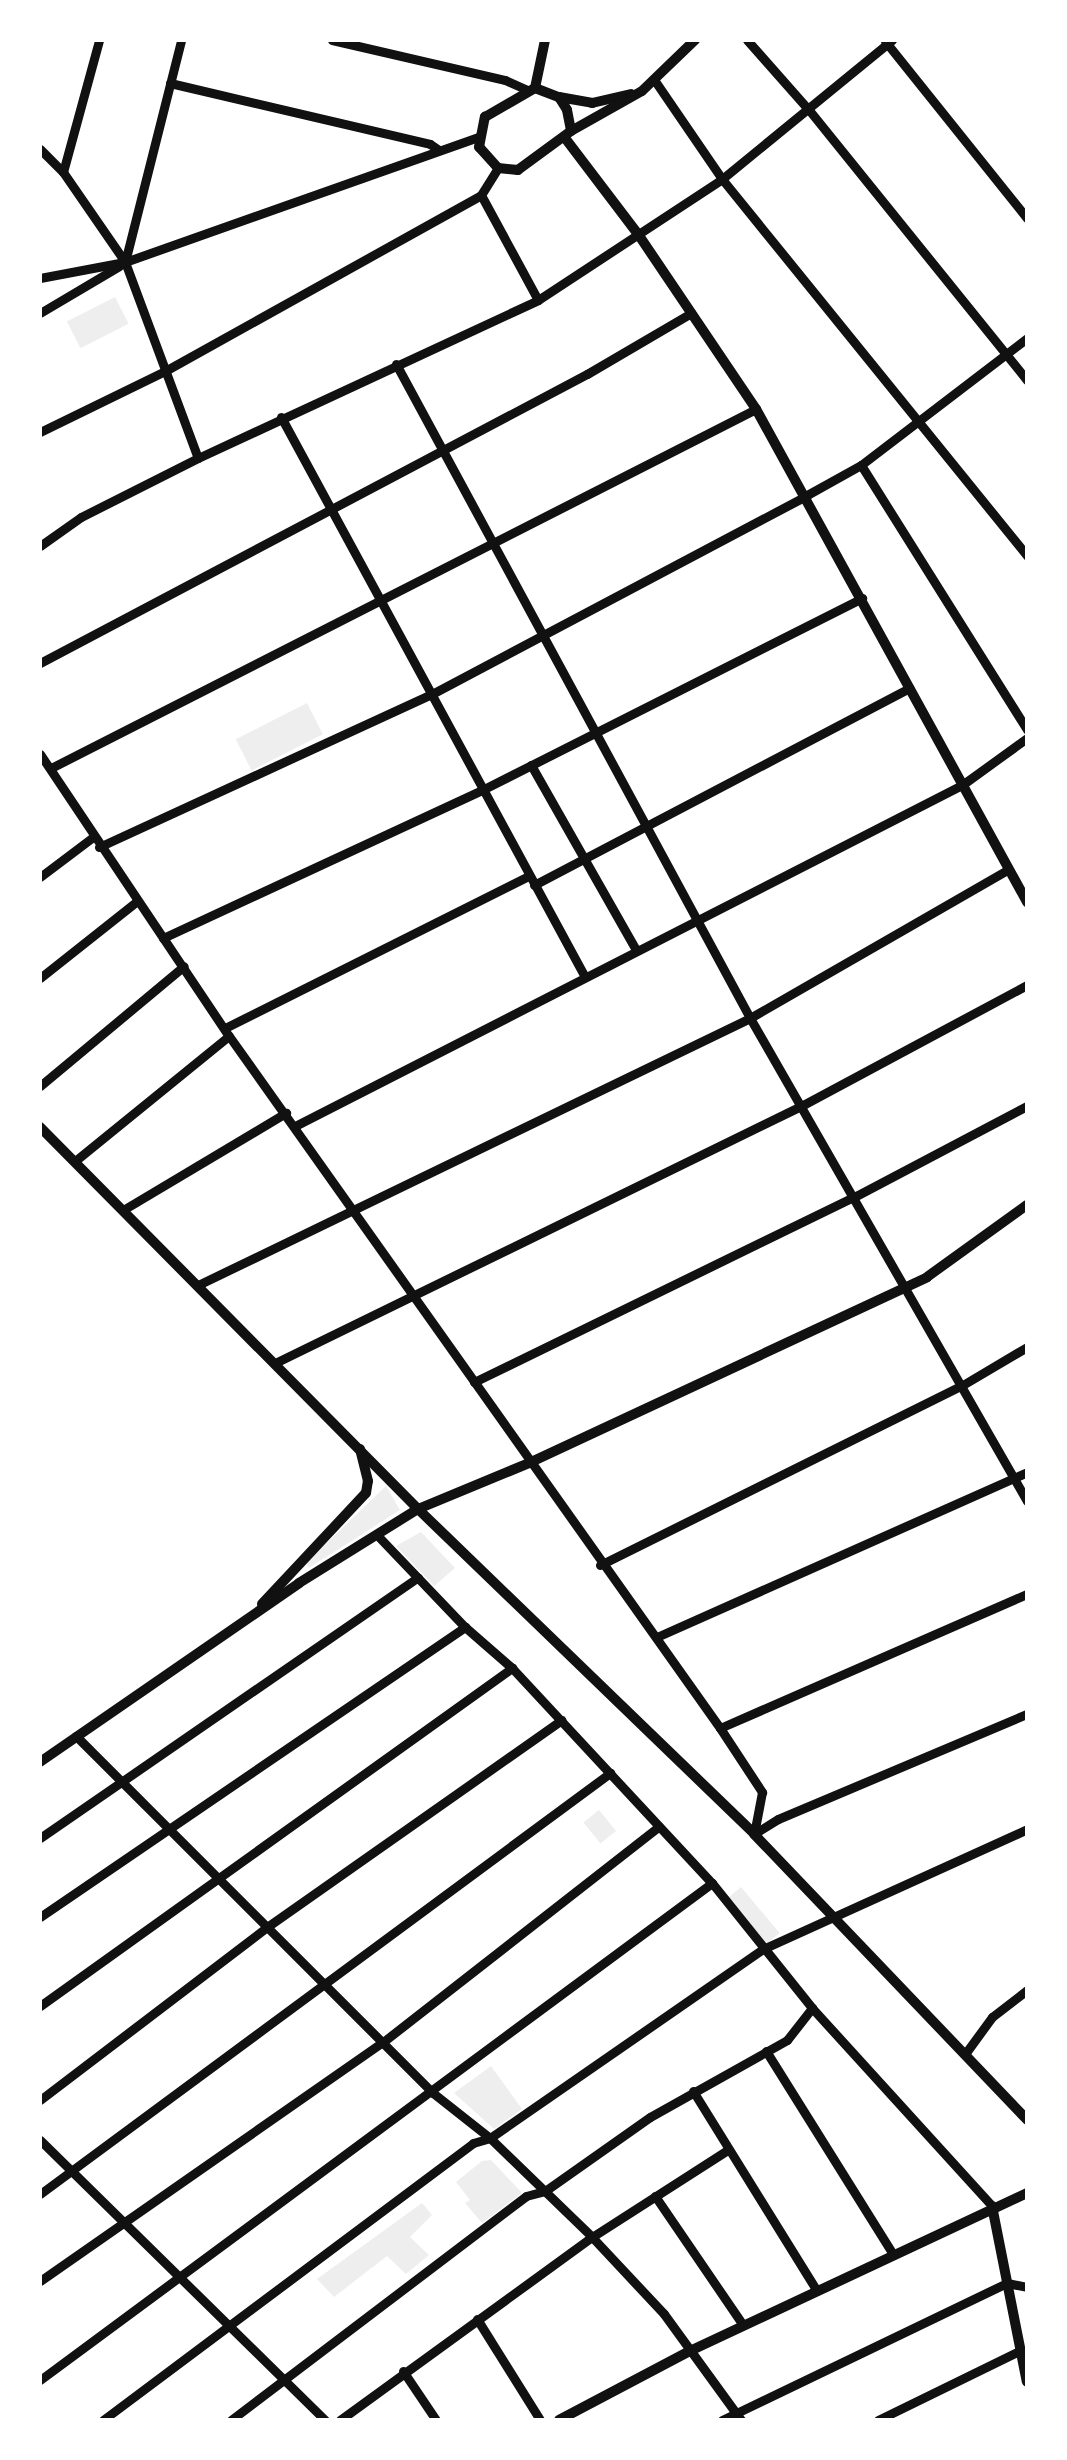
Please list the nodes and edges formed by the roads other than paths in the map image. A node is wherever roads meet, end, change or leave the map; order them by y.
1 (99, 40) edge
2 (181, 40) edge
3 (332, 40) edge
4 (544, 40) edge
5 (695, 40) edge
6 (747, 40) edge
7 (888, 41) edge
8 (655, 81) junction
9 (170, 83) junction
10 (531, 89) junction
11 (642, 91) junction
12 (559, 97) junction
13 (809, 110) junction
14 (568, 134) junction
15 (478, 137) junction
16 (40, 149) edge
17 (439, 150) junction
18 (498, 168) junction
19 (63, 172) junction
20 (722, 179) junction
21 (481, 195) junction
22 (1027, 218) edge
23 (638, 234) junction
24 (126, 262) junction
25 (40, 278) edge
26 (538, 300) junction
27 (40, 313) edge
28 (690, 313) junction
29 (1027, 338) edge
30 (1006, 354) junction
31 (396, 364) junction
32 (164, 371) junction
33 (1027, 380) edge
34 (756, 409) junction
35 (281, 417) junction
36 (918, 422) junction
37 (40, 432) edge
38 (442, 448) junction
39 (198, 458) junction
40 (861, 465) junction
41 (807, 495) junction
42 (327, 508) junction
43 (494, 541) junction
44 (40, 546) edge
45 (1027, 556) edge
46 (862, 598) junction
47 (379, 602) junction
48 (545, 635) junction
49 (40, 663) edge
50 (910, 688) junction
51 (430, 695) junction
52 (1027, 730) edge
53 (598, 732) junction
54 (1027, 738) edge
55 (44, 762) edge
56 (532, 765) junction
57 (962, 785) junction
58 (482, 790) junction
59 (650, 826) junction
60 (92, 838) junction
61 (99, 847) junction
62 (587, 858) junction
63 (1008, 870) junction
64 (40, 877) edge
65 (532, 881) junction
66 (136, 902) junction
67 (1027, 902) edge
68 (696, 918) junction
69 (163, 938) junction
70 (636, 950) junction
71 (184, 966) junction
72 (40, 978) edge
73 (585, 978) junction
74 (1027, 985) edge
75 (750, 1018) junction
76 (227, 1032) junction
77 (40, 1086) edge
78 (803, 1105) junction
79 (1027, 1106) edge
80 (286, 1112) junction
81 (295, 1126) junction
82 (40, 1127) edge
83 (74, 1161) junction
84 (856, 1196) junction
85 (1027, 1205) edge
86 (123, 1210) junction
87 (355, 1212) junction
88 (198, 1285) junction
89 (907, 1285) junction
90 (416, 1298) junction
91 (1027, 1347) edge
92 (275, 1363) junction
93 (474, 1382) junction
94 (961, 1386) junction
95 (360, 1448) junction
96 (529, 1463) junction
97 (1027, 1472) edge
98 (1014, 1478) junction
99 (1027, 1501) edge
100 (418, 1508) junction
101 (377, 1535) junction
102 (600, 1565) junction
103 (418, 1577) junction
104 (1027, 1594) edge
105 (242, 1622) junction
106 (465, 1627) junction
107 (659, 1636) junction
108 (512, 1668) junction
109 (1027, 1714) edge
110 (560, 1720) junction
111 (720, 1728) junction
112 (76, 1736) junction
113 (40, 1762) edge
114 (610, 1773) junction
115 (123, 1781) junction
116 (659, 1826) junction
117 (170, 1827) junction
118 (1027, 1829) edge
119 (754, 1834) junction
120 (40, 1838) edge
121 (220, 1878) junction
122 (712, 1883) junction
123 (40, 1918) edge
124 (835, 1919) junction
125 (268, 1926) junction
126 (763, 1949) junction
127 (325, 1986) junction
128 (1027, 1990) edge
129 (40, 2006) edge
130 (812, 2008) junction
131 (383, 2042) junction
132 (766, 2051) junction
133 (965, 2054) junction
134 (693, 2091) junction
135 (433, 2093) junction
136 (40, 2100) edge
137 (1027, 2120) edge
138 (490, 2138) junction
139 (40, 2140) edge
140 (726, 2151) junction
141 (70, 2171) junction
142 (545, 2191) junction
143 (1027, 2193) edge
144 (40, 2194) edge
145 (655, 2196) junction
146 (992, 2206) junction
147 (124, 2224) junction
148 (592, 2237) junction
149 (893, 2254) junction
150 (182, 2279) junction
151 (40, 2281) edge
152 (1007, 2284) junction
153 (1027, 2287) edge
154 (818, 2290) junction
155 (477, 2318) junction
156 (743, 2325) junction
157 (231, 2328) junction
158 (692, 2350) junction
159 (1020, 2350) junction
160 (1025, 2367) edge
161 (403, 2371) junction
162 (40, 2380) edge
163 (284, 2382) junction
164 (1027, 2382) edge
165 (739, 2416) edge
166 (103, 2420) edge
167 (230, 2420) edge
168 (325, 2420) edge
169 (340, 2420) edge
170 (436, 2420) edge
171 (540, 2420) edge
172 (559, 2420) edge
173 (722, 2420) edge
174 (878, 2420) edge

1 - 19 street
2 - 9 street
3 - 10 street
4 - 10 street
5 - 8 street
6 - 13 street
7 - 13 street
7 - 22 street
8 - 11 street
8 - 20 street
9 - 17 street
9 - 24 street
10 - 12 street
10 - 15 street
11 - 12 street
11 - 14 street
12 - 14 street
13 - 20 street
13 - 30 street
14 - 18 street
14 - 23 street
15 - 17 street
15 - 18 street
16 - 19 street
17 - 24 street
18 - 21 street
19 - 24 street
20 - 23 street
20 - 36 street
21 - 26 street
21 - 32 street
23 - 26 street
23 - 28 street
24 - 25 street
24 - 27 street
24 - 32 street
26 - 31 street
28 - 34 street
28 - 38 street
29 - 30 street
30 - 33 street
30 - 36 street
31 - 35 street
31 - 38 street
32 - 37 street
32 - 39 street
34 - 41 street
34 - 43 street
35 - 39 street
35 - 42 street
36 - 40 street
36 - 45 street
38 - 42 street
38 - 43 street
39 - 44 street
40 - 41 street
40 - 52 street
41 - 46 street
41 - 48 street
42 - 47 street
42 - 49 street
43 - 47 street
43 - 48 street
46 - 50 street
46 - 53 street
47 - 51 street
47 - 55 street
48 - 51 street
48 - 53 street
50 - 57 street
50 - 59 street
51 - 58 street
51 - 61 street
53 - 56 street
53 - 59 street
54 - 57 street
55 - 60 street
56 - 58 street
56 - 62 street
57 - 63 street
57 - 68 street
58 - 65 street
58 - 69 street
59 - 62 street
59 - 68 street
60 - 61 street
60 - 64 street
61 - 66 street
62 - 65 street
62 - 70 street
63 - 67 street
63 - 75 street
65 - 73 street
65 - 76 street
66 - 69 street
66 - 72 street
68 - 70 street
68 - 75 street
69 - 71 street
70 - 73 street
71 - 76 street
71 - 77 street
73 - 81 street
74 - 78 street
75 - 78 street
75 - 87 street
76 - 80 street
76 - 83 street
78 - 84 street
78 - 90 street
79 - 84 street
80 - 81 street
80 - 86 street
81 - 87 street
82 - 83 street
83 - 86 street
84 - 89 street
84 - 93 street
85 - 89 street
86 - 88 street
87 - 88 street
87 - 90 street
88 - 92 street
89 - 94 street
89 - 96 street
90 - 92 street
90 - 93 street
91 - 94 street
92 - 95 street
93 - 96 street
94 - 98 street
94 - 102 street
95 - 100 street
95 - 105 street
96 - 100 street
96 - 102 street
97 - 98 street
98 - 99 street
98 - 107 street
100 - 101 street
100 - 119 street
101 - 103 street
101 - 105 street
102 - 107 street
103 - 106 street
103 - 115 street
104 - 111 street
105 - 112 street
106 - 108 street
106 - 117 street
107 - 111 street
108 - 110 street
108 - 121 street
109 - 119 street
110 - 114 street
110 - 125 street
111 - 119 street
112 - 113 street
112 - 115 street
114 - 116 street
114 - 127 street
115 - 117 street
115 - 120 street
116 - 122 street
116 - 131 street
117 - 121 street
117 - 123 street
118 - 124 street
119 - 124 street
121 - 125 street
121 - 129 street
122 - 126 street
122 - 135 street
124 - 126 street
124 - 133 street
125 - 127 street
125 - 136 street
126 - 130 street
126 - 138 street
127 - 131 street
127 - 141 street
128 - 133 street
130 - 132 street
130 - 146 street
131 - 135 street
131 - 147 street
132 - 134 street
132 - 149 street
133 - 137 street
134 - 140 street
134 - 142 street
135 - 138 street
135 - 150 street
138 - 142 street
138 - 157 street
139 - 141 street
140 - 145 street
140 - 154 street
141 - 144 street
141 - 147 street
142 - 148 street
142 - 163 street
143 - 146 street
145 - 148 street
145 - 156 street
146 - 149 street
146 - 152 street
147 - 150 street
147 - 151 street
148 - 155 street
148 - 158 street
149 - 154 street
150 - 157 street
150 - 162 street
152 - 153 street
152 - 159 street
152 - 165 street
154 - 156 street
155 - 161 street
155 - 171 street
156 - 158 street
157 - 163 street
157 - 166 street
158 - 165 street
158 - 172 street
159 - 160 street
159 - 174 street
160 - 164 street
161 - 169 street
161 - 170 street
163 - 167 street
163 - 168 street
165 - 173 street

